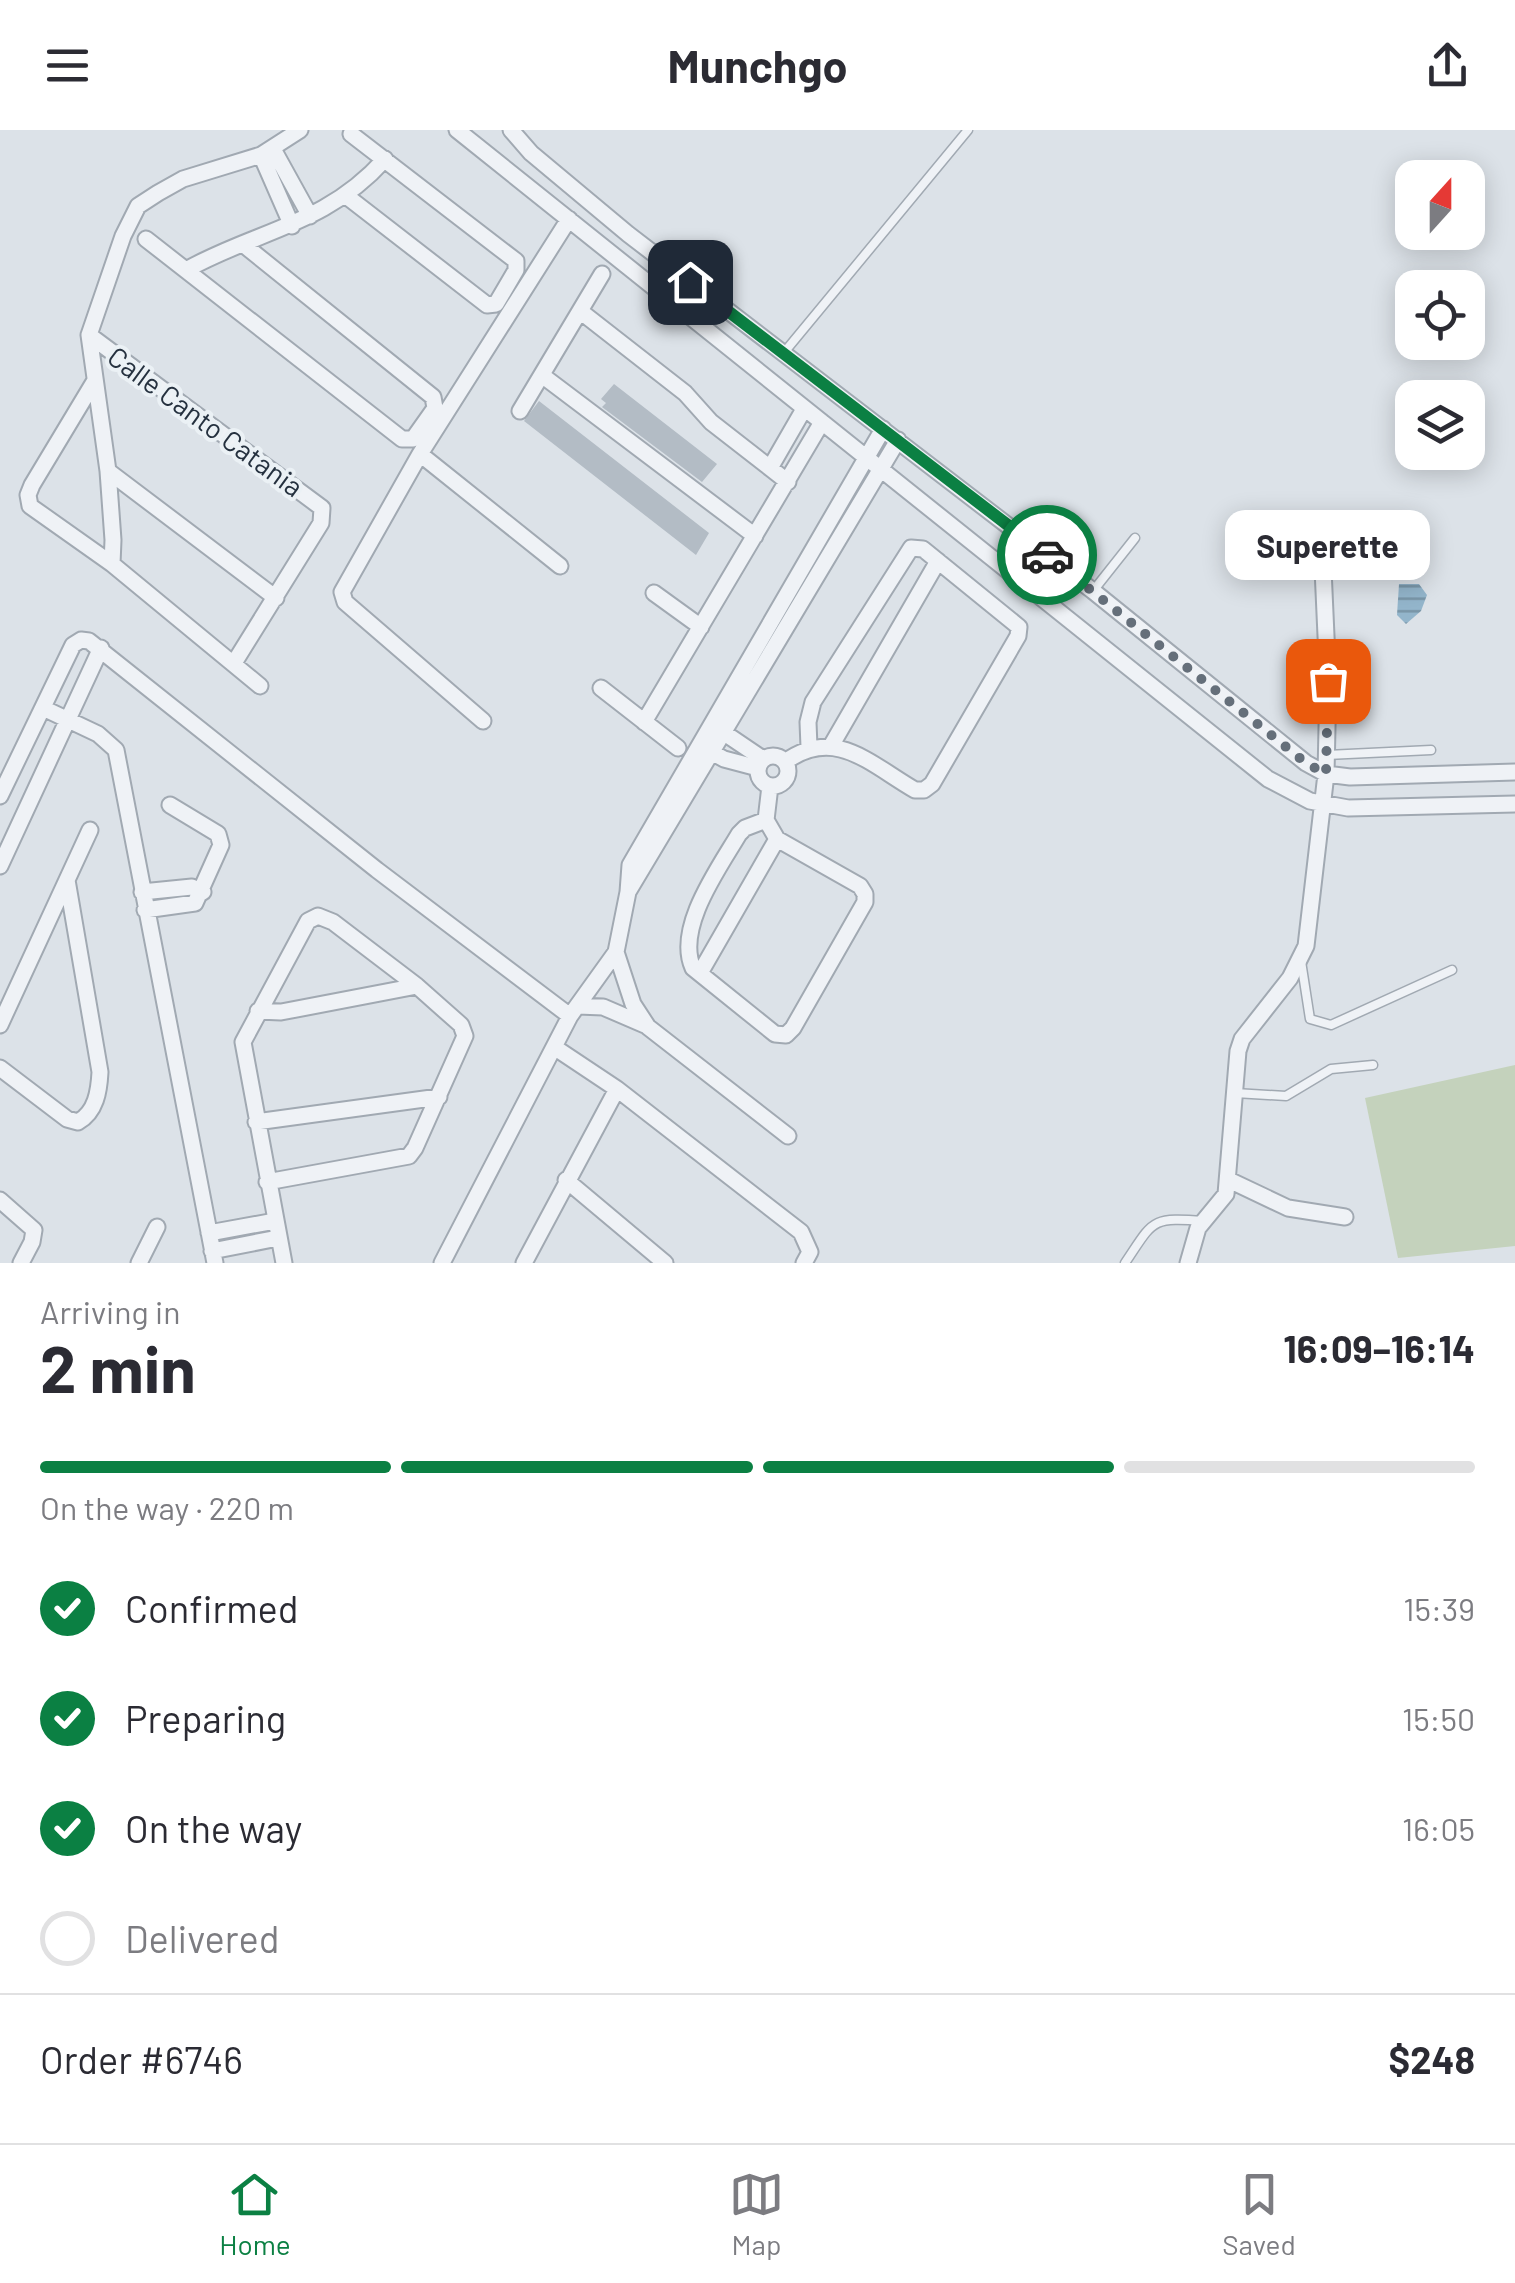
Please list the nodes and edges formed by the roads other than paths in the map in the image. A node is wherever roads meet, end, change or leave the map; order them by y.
1 (300, 130) edge
2 (458, 130) edge
3 (511, 130) edge
4 (968, 130) edge
5 (351, 134) dead end
6 (267, 152) junction
7 (384, 160) junction
8 (345, 196) junction
9 (310, 216) junction
10 (569, 219) junction
11 (292, 226) junction
12 (146, 238) dead end
13 (244, 246) junction
14 (186, 270) junction
15 (602, 274) dead end
16 (580, 310) junction
17 (89, 335) junction
18 (782, 354) junction
19 (542, 376) junction
20 (94, 382) junction
21 (804, 409) junction
22 (520, 411) dead end
23 (822, 422) junction
24 (883, 429) junction
25 (898, 440) junction
26 (420, 454) junction
27 (867, 457) junction
28 (770, 468) junction
29 (881, 468) junction
30 (108, 471) junction
31 (788, 482) junction
32 (755, 536) junction
33 (1135, 538) dead end
34 (1322, 546) dead end
35 (938, 562) junction
36 (112, 564) junction
37 (560, 566) dead end
38 (1093, 591) junction
39 (654, 593) dead end
40 (276, 598) junction
41 (701, 627) junction
42 (101, 648) junction
43 (234, 663) junction
44 (260, 686) dead end
45 (601, 688) dead end
46 (43, 708) junction
47 (70, 720) junction
48 (483, 721) dead end
49 (644, 722) junction
50 (718, 729) junction
51 (831, 746) junction
52 (809, 747) junction
53 (678, 748) dead end
54 (706, 749) junction
55 (1432, 750) dead end
56 (1327, 755) junction
57 (785, 762) junction
58 (761, 764) junction
59 (1515, 772) edge
60 (1326, 774) junction
61 (770, 786) junction
62 (0, 796) edge
63 (1515, 804) edge
64 (1324, 805) junction
65 (170, 806) dead end
66 (766, 820) junction
67 (90, 830) dead end
68 (6, 837) edge
69 (777, 838) junction
70 (0, 866) edge
71 (67, 880) junction
72 (142, 892) junction
73 (202, 892) junction
74 (145, 910) junction
75 (616, 952) junction
76 (1301, 961) junction
77 (1452, 970) dead end
78 (700, 973) junction
79 (417, 986) junction
80 (258, 1011) junction
81 (574, 1011) junction
82 (0, 1024) edge
83 (648, 1027) junction
84 (554, 1047) junction
85 (1373, 1066) dead end
86 (0, 1068) edge
87 (617, 1088) junction
88 (1235, 1094) junction
89 (439, 1097) junction
90 (256, 1122) junction
91 (788, 1136) dead end
92 (566, 1180) junction
93 (1229, 1180) junction
94 (267, 1182) junction
95 (0, 1200) edge
96 (1345, 1217) dead end
97 (1205, 1221) junction
98 (157, 1227) dead end
99 (276, 1230) junction
100 (209, 1233) junction
101 (213, 1257) edge
102 (20, 1263) edge
103 (139, 1263) edge
104 (284, 1263) edge
105 (442, 1263) edge
106 (524, 1263) edge
107 (665, 1263) edge
108 (804, 1263) edge
109 (1125, 1263) edge
110 (1188, 1263) edge

1 - 6 street
2 - 10 street
3 - 18 street
4 - 18 lane
5 - 7 street
6 - 9 street
6 - 11 street
6 - 17 street
7 - 8 street
7 - 8 street
8 - 9 street
9 - 11 street
10 - 21 street
10 - 26 street
11 - 13 street
12 - 14 street
13 - 14 street
13 - 14 street
15 - 16 street
16 - 19 street
16 - 28 street
17 - 20 street
17 - 40 street, Calle Canto Catania
18 - 24 street
19 - 22 street
19 - 32 street
20 - 30 street
20 - 36 street
21 - 23 street
21 - 28 street
23 - 27 street
23 - 31 street
24 - 25 street
24 - 27 street
25 - 29 street
25 - 38 street
26 - 37 street
26 - 48 street
27 - 29 street
27 - 50 street
28 - 31 street
29 - 50 street
29 - 64 street
30 - 36 street
30 - 40 street
31 - 32 street
32 - 41 street
33 - 38 lane
34 - 56 street
35 - 51 street
35 - 51 street
35 - 52 street
36 - 43 street
38 - 60 street
39 - 41 street
40 - 43 street, Calle Canto Catania
41 - 49 street
42 - 46 street
42 - 47 street
42 - 81 street
43 - 44 street
45 - 49 street
46 - 47 street
46 - 62 street
47 - 68 street
47 - 72 street
49 - 53 street
50 - 54 street
50 - 58 street
51 - 52 street
52 - 57 street
54 - 58 street
54 - 75 street
55 - 56 lane
56 - 60 street
57 - 58 street
57 - 61 street
58 - 61 street
59 - 60 street
60 - 64 street
61 - 66 street
63 - 64 street
64 - 76 street
65 - 73 street
66 - 69 street
66 - 78 street
67 - 71 street
68 - 70 street
69 - 78 street
69 - 78 street
71 - 82 street
71 - 86 street
72 - 73 street
72 - 74 street
73 - 74 street
74 - 100 street
75 - 81 street
75 - 83 street
76 - 77 lane
76 - 88 street
79 - 80 street
79 - 80 street
79 - 89 street
80 - 90 street
81 - 83 street
81 - 84 street
83 - 91 street
84 - 87 street
84 - 105 street
85 - 88 lane
87 - 92 street
87 - 108 street
88 - 93 street
89 - 90 street
89 - 94 street
90 - 94 street
92 - 106 street
92 - 107 street
93 - 96 street
93 - 97 street
94 - 99 street
95 - 102 street
97 - 109 lane
97 - 110 street
98 - 103 street
99 - 100 street
99 - 101 street
99 - 104 street
100 - 101 street

